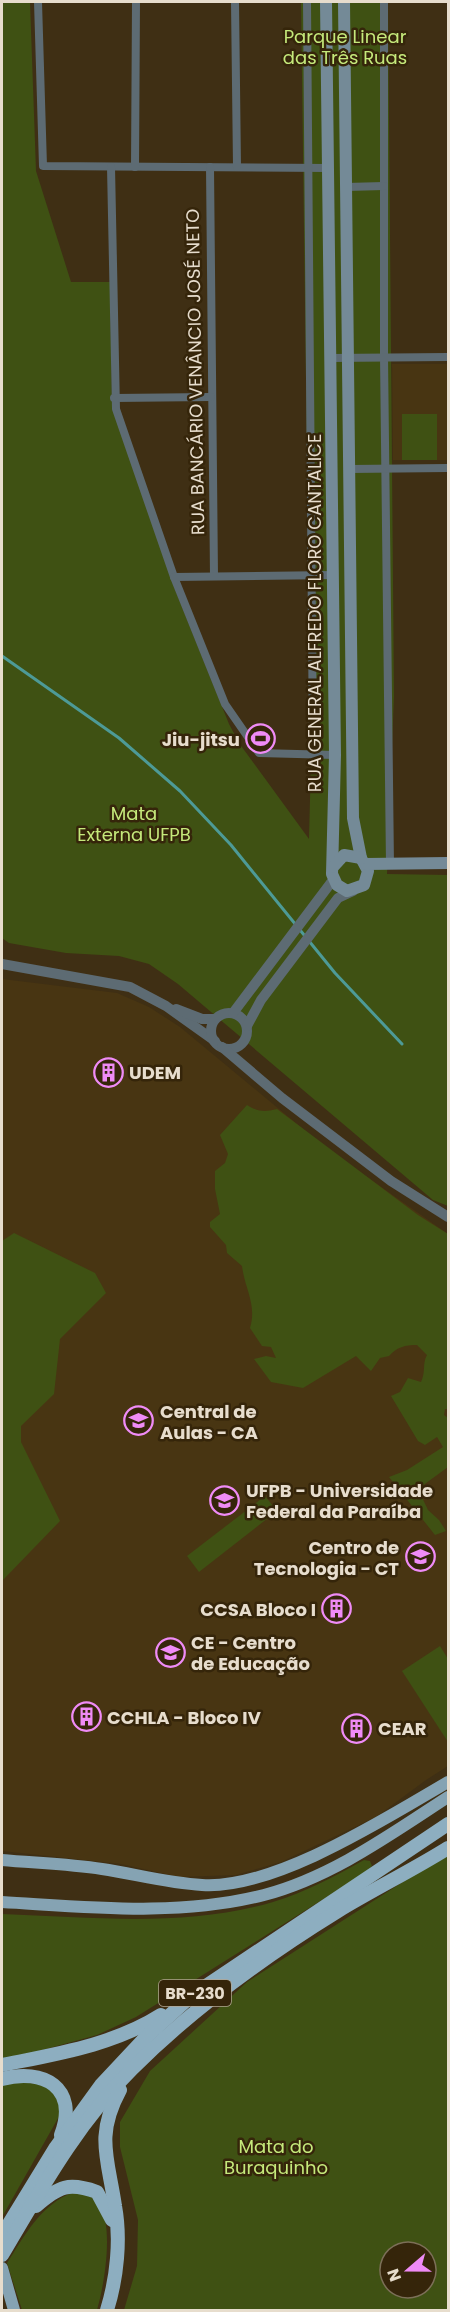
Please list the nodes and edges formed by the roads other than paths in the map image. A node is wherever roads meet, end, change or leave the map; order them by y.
1 (38, 2) edge
2 (136, 2) edge
3 (235, 2) edge
4 (307, 2) edge
5 (326, 2) edge
6 (344, 2) edge
7 (384, 2) edge
8 (111, 166) junction
9 (135, 167) junction
10 (210, 167) junction
11 (237, 167) junction
12 (308, 167) junction
13 (328, 168) junction
14 (384, 186) junction
15 (346, 187) junction
16 (384, 357) junction
17 (448, 357) edge
18 (330, 358) junction
19 (348, 358) junction
20 (211, 397) junction
21 (114, 398) junction
22 (448, 468) edge
23 (350, 469) junction
24 (386, 470) junction
25 (333, 575) junction
26 (214, 576) junction
27 (309, 576) junction
28 (174, 577) junction
29 (353, 665) junction
30 (334, 666) junction
31 (313, 754) junction
32 (335, 755) junction
33 (363, 861) junction
34 (448, 863) edge
35 (387, 865) junction
36 (333, 874) junction
37 (362, 884) junction
38 (2, 964) edge
39 (166, 1006) junction
40 (232, 1012) junction
41 (216, 1019) junction
42 (247, 1026) junction
43 (218, 1044) junction
44 (240, 1045) junction
45 (256, 1077) junction
46 (448, 1217) edge
47 (448, 1782) edge
48 (448, 1797) edge
49 (448, 1824) edge
50 (448, 1848) edge
51 (2, 1860) edge
52 (2, 1902) edge
53 (190, 1996) junction
54 (2, 2065) edge
55 (131, 2070) junction
56 (2, 2079) edge
57 (56, 2147) junction
58 (11, 2229) edge
59 (118, 2236) junction
60 (2, 2255) edge
61 (2, 2268) edge
62 (14, 2310) edge
63 (107, 2310) edge

1 - 8 street
2 - 9 street
3 - 11 street
4 - 12 street, RUA GENERAL ALFREDO FLORO CANTALICE
5 - 13 main road, RUA GENERAL ALFREDO FLORO CANTALICE
6 - 15 main road, RUA GENERAL ALFREDO FLORO CANTALICE
7 - 14 street
8 - 9 street
8 - 21 street
9 - 10 street
10 - 11 street
10 - 20 street, RUA BANCÁRIO VENÂNCIO JOSÉ NETO
11 - 12 street
12 - 13 street
12 - 27 street, RUA GENERAL ALFREDO FLORO CANTALICE
13 - 18 main road, RUA GENERAL ALFREDO FLORO CANTALICE
14 - 15 street
14 - 16 street
15 - 19 main road, RUA GENERAL ALFREDO FLORO CANTALICE
16 - 17 street
16 - 19 street
16 - 24 street
18 - 19 street
18 - 25 main road, RUA GENERAL ALFREDO FLORO CANTALICE
19 - 23 main road, RUA GENERAL ALFREDO FLORO CANTALICE
20 - 21 street
20 - 26 street, RUA BANCÁRIO VENÂNCIO JOSÉ NETO
21 - 28 street
22 - 24 street
23 - 24 street
23 - 29 main road, RUA GENERAL ALFREDO FLORO CANTALICE
24 - 35 street
25 - 27 street
25 - 30 main road, RUA GENERAL ALFREDO FLORO CANTALICE
26 - 27 street
26 - 28 street
27 - 31 street, RUA GENERAL ALFREDO FLORO CANTALICE
28 - 31 street
29 - 30 street
29 - 33 main road, RUA GENERAL ALFREDO FLORO CANTALICE
30 - 32 main road, RUA GENERAL ALFREDO FLORO CANTALICE
31 - 32 street
32 - 36 main road, RUA GENERAL ALFREDO FLORO CANTALICE
33 - 35 main road
33 - 36 main road
33 - 37 main road, RUA GENERAL ALFREDO FLORO CANTALICE
34 - 35 main road
35 - 37 main road
36 - 37 main road
36 - 40 street
37 - 42 street
38 - 39 street
39 - 41 street
39 - 43 street
40 - 41 street
40 - 42 street
41 - 43 street
42 - 44 street
43 - 44 street
43 - 45 street
44 - 45 street
45 - 46 street
47 - 51 main road
48 - 52 main road
49 - 53 highway, BR-230
50 - 55 highway, BR-230
53 - 54 highway
53 - 57 highway, BR-230
55 - 58 highway, BR-230
55 - 59 highway
56 - 57 highway
57 - 58 highway, BR-230
58 - 59 highway
58 - 60 highway, BR-230
59 - 63 highway
61 - 62 main road

